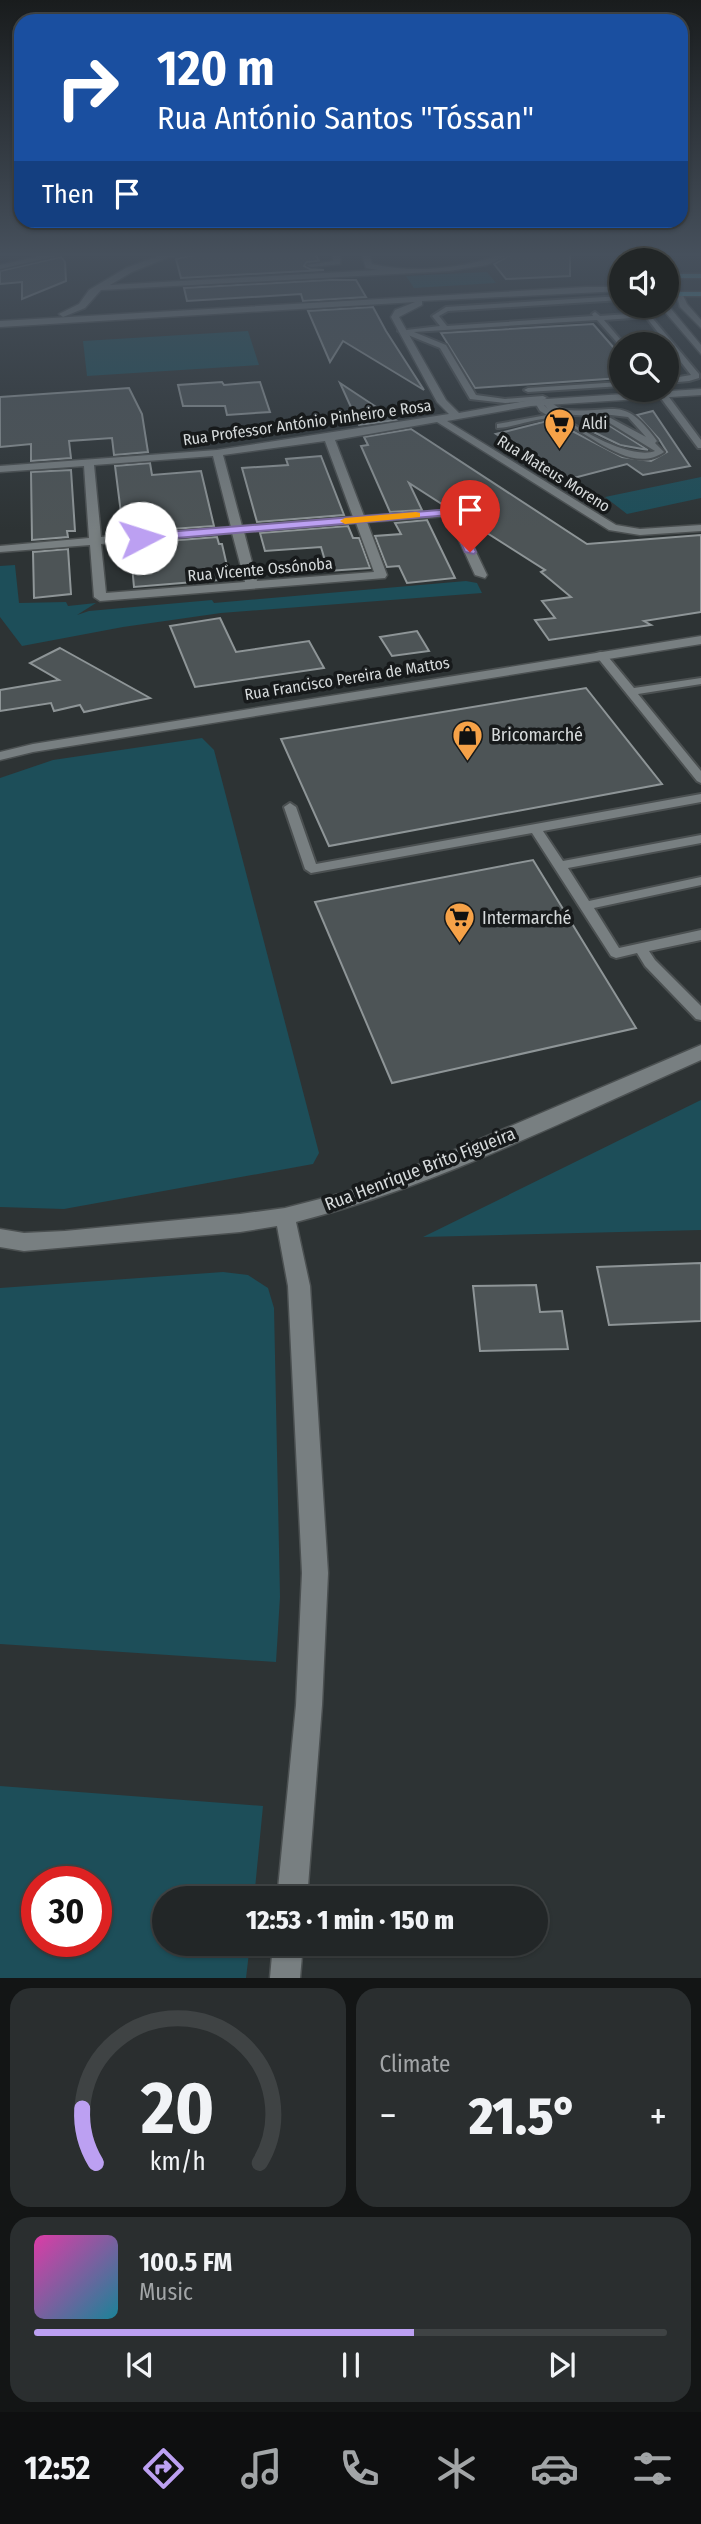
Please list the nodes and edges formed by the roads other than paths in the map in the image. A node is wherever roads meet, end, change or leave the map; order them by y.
1 (410, 345) edge
2 (439, 345) edge
3 (679, 354) edge
4 (679, 379) edge
5 (609, 385) edge
6 (527, 390) dead end
7 (701, 393) edge
8 (679, 394) edge
9 (609, 397) edge
10 (576, 400) junction
11 (541, 402) junction
12 (669, 402) edge
13 (587, 413) junction
14 (559, 414) junction
15 (457, 416) junction
16 (438, 419) junction
17 (500, 426) dead end
18 (329, 437) junction
19 (701, 446) edge
20 (658, 448) junction
21 (217, 453) junction
22 (89, 463) junction
23 (0, 469) edge
24 (361, 520) junction
25 (701, 528) edge
26 (237, 529) junction
27 (94, 541) junction
28 (0, 549) edge
29 (481, 575) dead end
30 (252, 586) junction
31 (701, 640) edge
32 (601, 655) junction
33 (701, 681) edge
34 (631, 692) junction
35 (0, 756) edge
36 (701, 779) edge
37 (701, 798) edge
38 (290, 807) dead end
39 (535, 828) junction
40 (701, 839) edge
41 (559, 866) junction
42 (701, 881) edge
43 (584, 905) junction
44 (701, 935) edge
45 (641, 948) junction
46 (701, 1015) edge
47 (701, 1052) edge
48 (285, 1216) junction
49 (0, 1238) edge
50 (293, 1886) edge
51 (287, 1956) edge
52 (285, 1978) edge

1 - 15 street
2 - 10 lane
3 - 4 lane
5 - 6 lane
7 - 8 street, Rua Professor António Pinheiro e Rosa
9 - 10 street, Rua Professor António Pinheiro e Rosa
10 - 11 street, Rua Professor António Pinheiro e Rosa
11 - 14 lane
11 - 15 street, Rua Professor António Pinheiro e Rosa
12 - 19 lane
13 - 14 lane
13 - 20 lane
13 - 20 lane
14 - 17 lane
14 - 20 lane
15 - 16 street, Rua Professor António Pinheiro e Rosa
16 - 18 street, Rua Professor António Pinheiro e Rosa
16 - 25 street, Rua Mateus Moreno
18 - 21 street, Rua Professor António Pinheiro e Rosa
18 - 24 street
21 - 22 street, Rua Professor António Pinheiro e Rosa
21 - 26 street
22 - 23 street, Rua Professor António Pinheiro e Rosa
22 - 27 street
24 - 26 street
24 - 29 street
24 - 30 street, Rua Vicente Ossónoba
26 - 27 street
26 - 30 street
27 - 28 street
27 - 30 street, Rua Vicente Ossónoba
31 - 32 street, Rua Francisco Pereira de Mattos
32 - 34 lane
32 - 35 street, Rua Francisco Pereira de Mattos
33 - 34 lane
34 - 36 lane
37 - 39 lane
38 - 39 lane
39 - 41 lane
40 - 41 lane
41 - 43 lane
42 - 43 lane
43 - 45 lane
44 - 45 lane
45 - 46 lane
47 - 48 street, Rua Henrique Brito Figueira
48 - 49 street, Rua Henrique Brito Figueira
48 - 50 street
51 - 52 street

